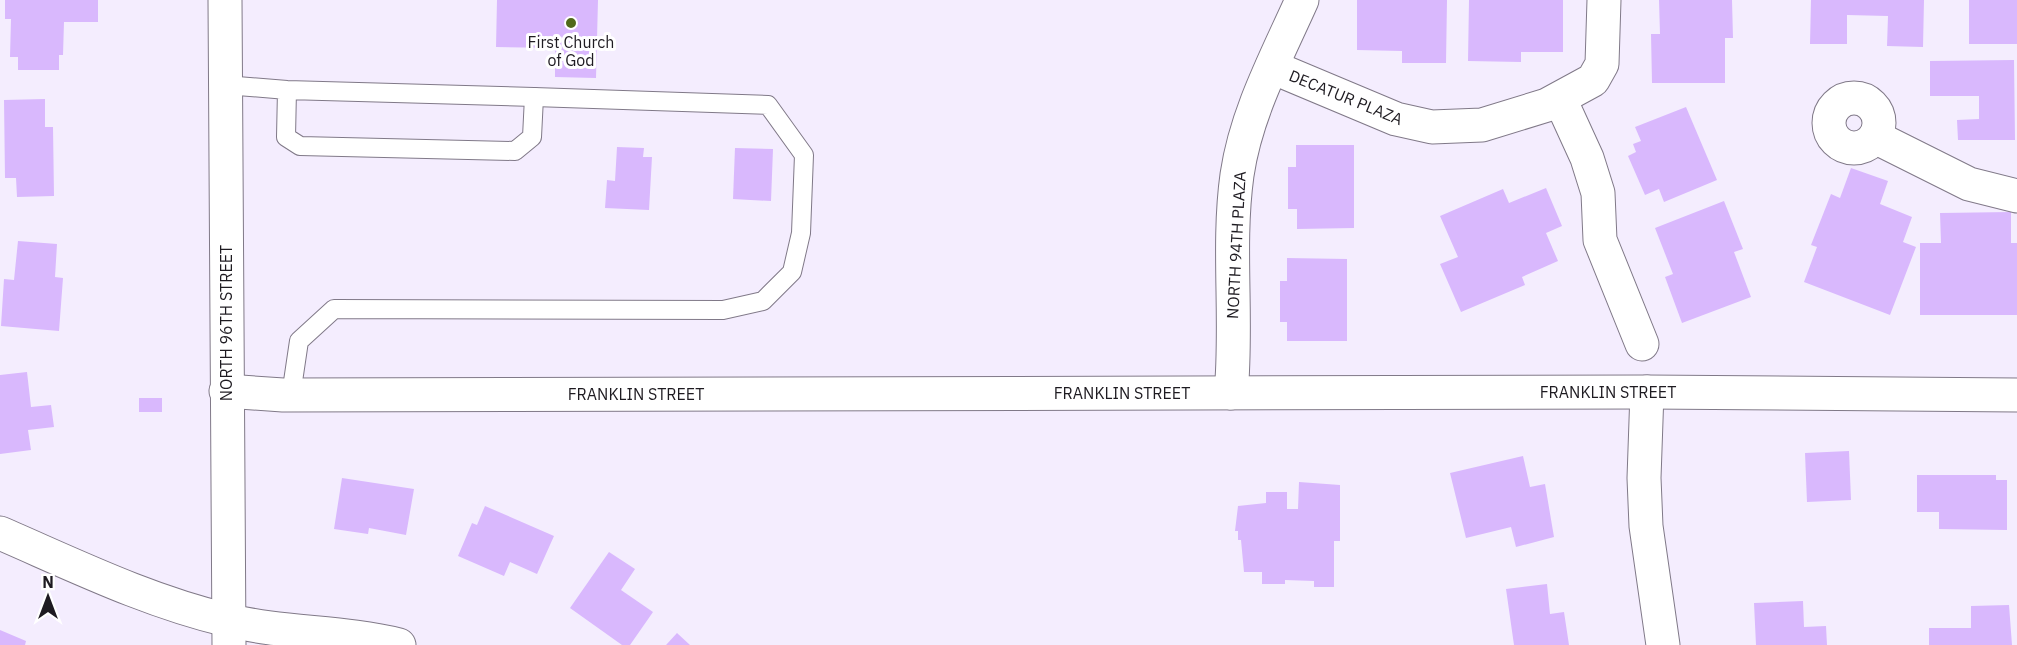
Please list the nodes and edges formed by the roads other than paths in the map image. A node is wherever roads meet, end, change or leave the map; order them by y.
1 (225, 0) edge
2 (1302, 0) edge
3 (1604, 0) edge
4 (1272, 67) junction
5 (225, 85) junction
6 (287, 90) junction
7 (534, 97) junction
8 (1560, 99) junction
9 (1875, 137) dead end
10 (2017, 196) edge
11 (1642, 344) dead end
12 (226, 391) junction
13 (1647, 392) junction
14 (1231, 393) junction
15 (291, 395) junction
16 (2017, 395) edge
17 (0, 533) edge
18 (229, 633) edge
19 (399, 645) edge
20 (1663, 645) edge

1 - 5 street, NORTH 96TH STREET
2 - 4 street, NORTH 94TH PLAZA
3 - 8 street, DECATUR PLAZA
4 - 8 street, DECATUR PLAZA
4 - 14 street, NORTH 94TH PLAZA
5 - 6 lane
5 - 12 street, NORTH 96TH STREET
6 - 7 lane
6 - 7 lane
7 - 15 lane
8 - 11 street
9 - 10 street
12 - 15 street, FRANKLIN STREET
12 - 18 street, NORTH 96TH STREET
13 - 14 street, FRANKLIN STREET
13 - 16 street, FRANKLIN STREET
13 - 20 street
14 - 15 street, FRANKLIN STREET
17 - 18 street
18 - 19 street

